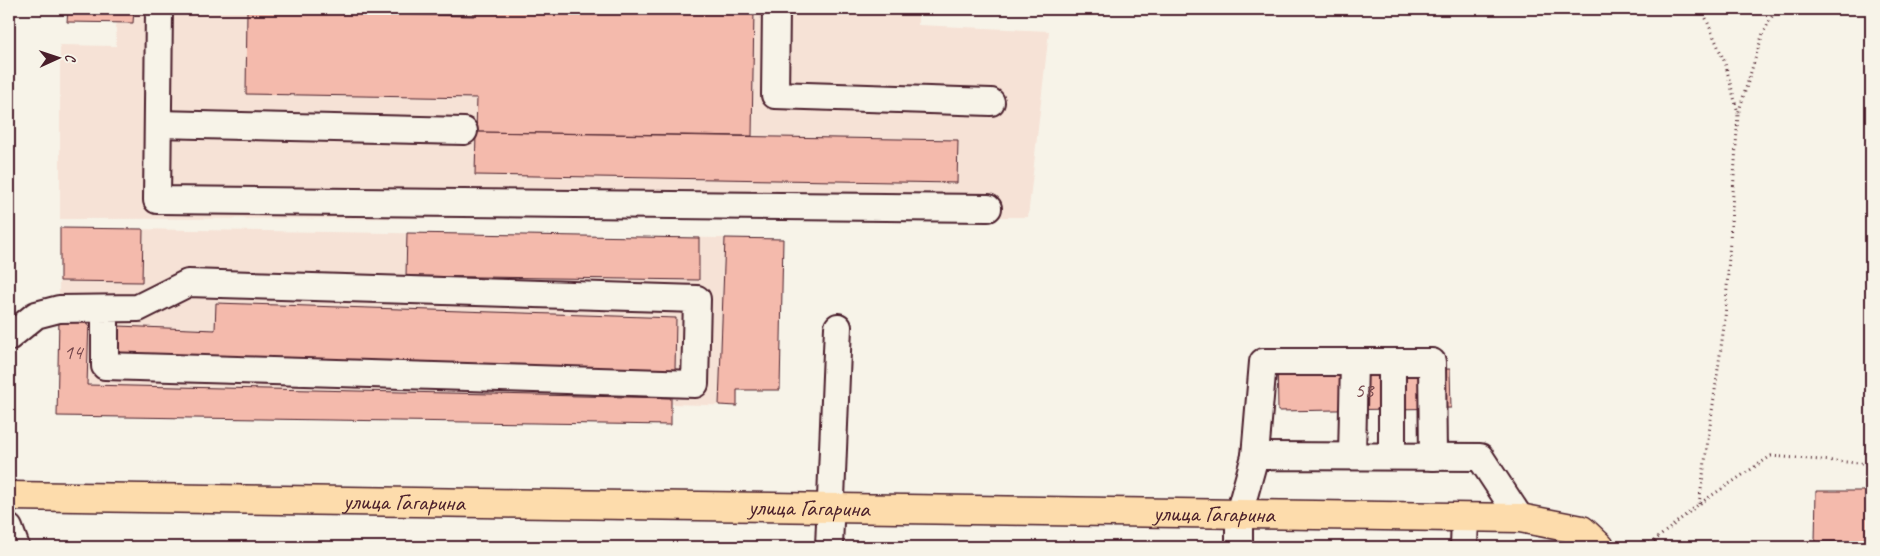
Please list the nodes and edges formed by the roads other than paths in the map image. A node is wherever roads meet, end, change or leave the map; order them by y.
1 (159, 9) edge
2 (776, 9) edge
3 (991, 102) dead end
4 (158, 124) junction
5 (464, 131) dead end
6 (988, 208) dead end
7 (105, 309) junction
8 (838, 327) dead end
9 (9, 337) edge
10 (1354, 362) junction
11 (1392, 362) junction
12 (1255, 456) junction
13 (1352, 456) junction
14 (1392, 456) junction
15 (1433, 456) junction
16 (9, 496) edge
17 (831, 508) junction
18 (1239, 514) junction
19 (1465, 517) junction
20 (1520, 518) junction
21 (9, 528) edge
22 (16, 547) edge
23 (828, 547) edge
24 (1239, 547) edge
25 (1464, 547) edge
26 (1600, 547) edge

1 - 4 lane
2 - 3 lane
4 - 5 lane
4 - 6 lane
7 - 7 lane
7 - 9 lane
8 - 17 lane
10 - 11 lane
10 - 12 lane
10 - 13 lane
11 - 14 lane
11 - 15 lane
12 - 13 lane
12 - 18 lane
13 - 14 lane
14 - 15 lane
15 - 20 lane
16 - 17 main road, улица Гагарина
17 - 18 main road, улица Гагарина
17 - 23 lane
18 - 19 main road, улица Гагарина
18 - 24 lane
19 - 20 main road, улица Гагарина
19 - 25 lane
20 - 26 main road, улица Гагарина
21 - 22 lane

